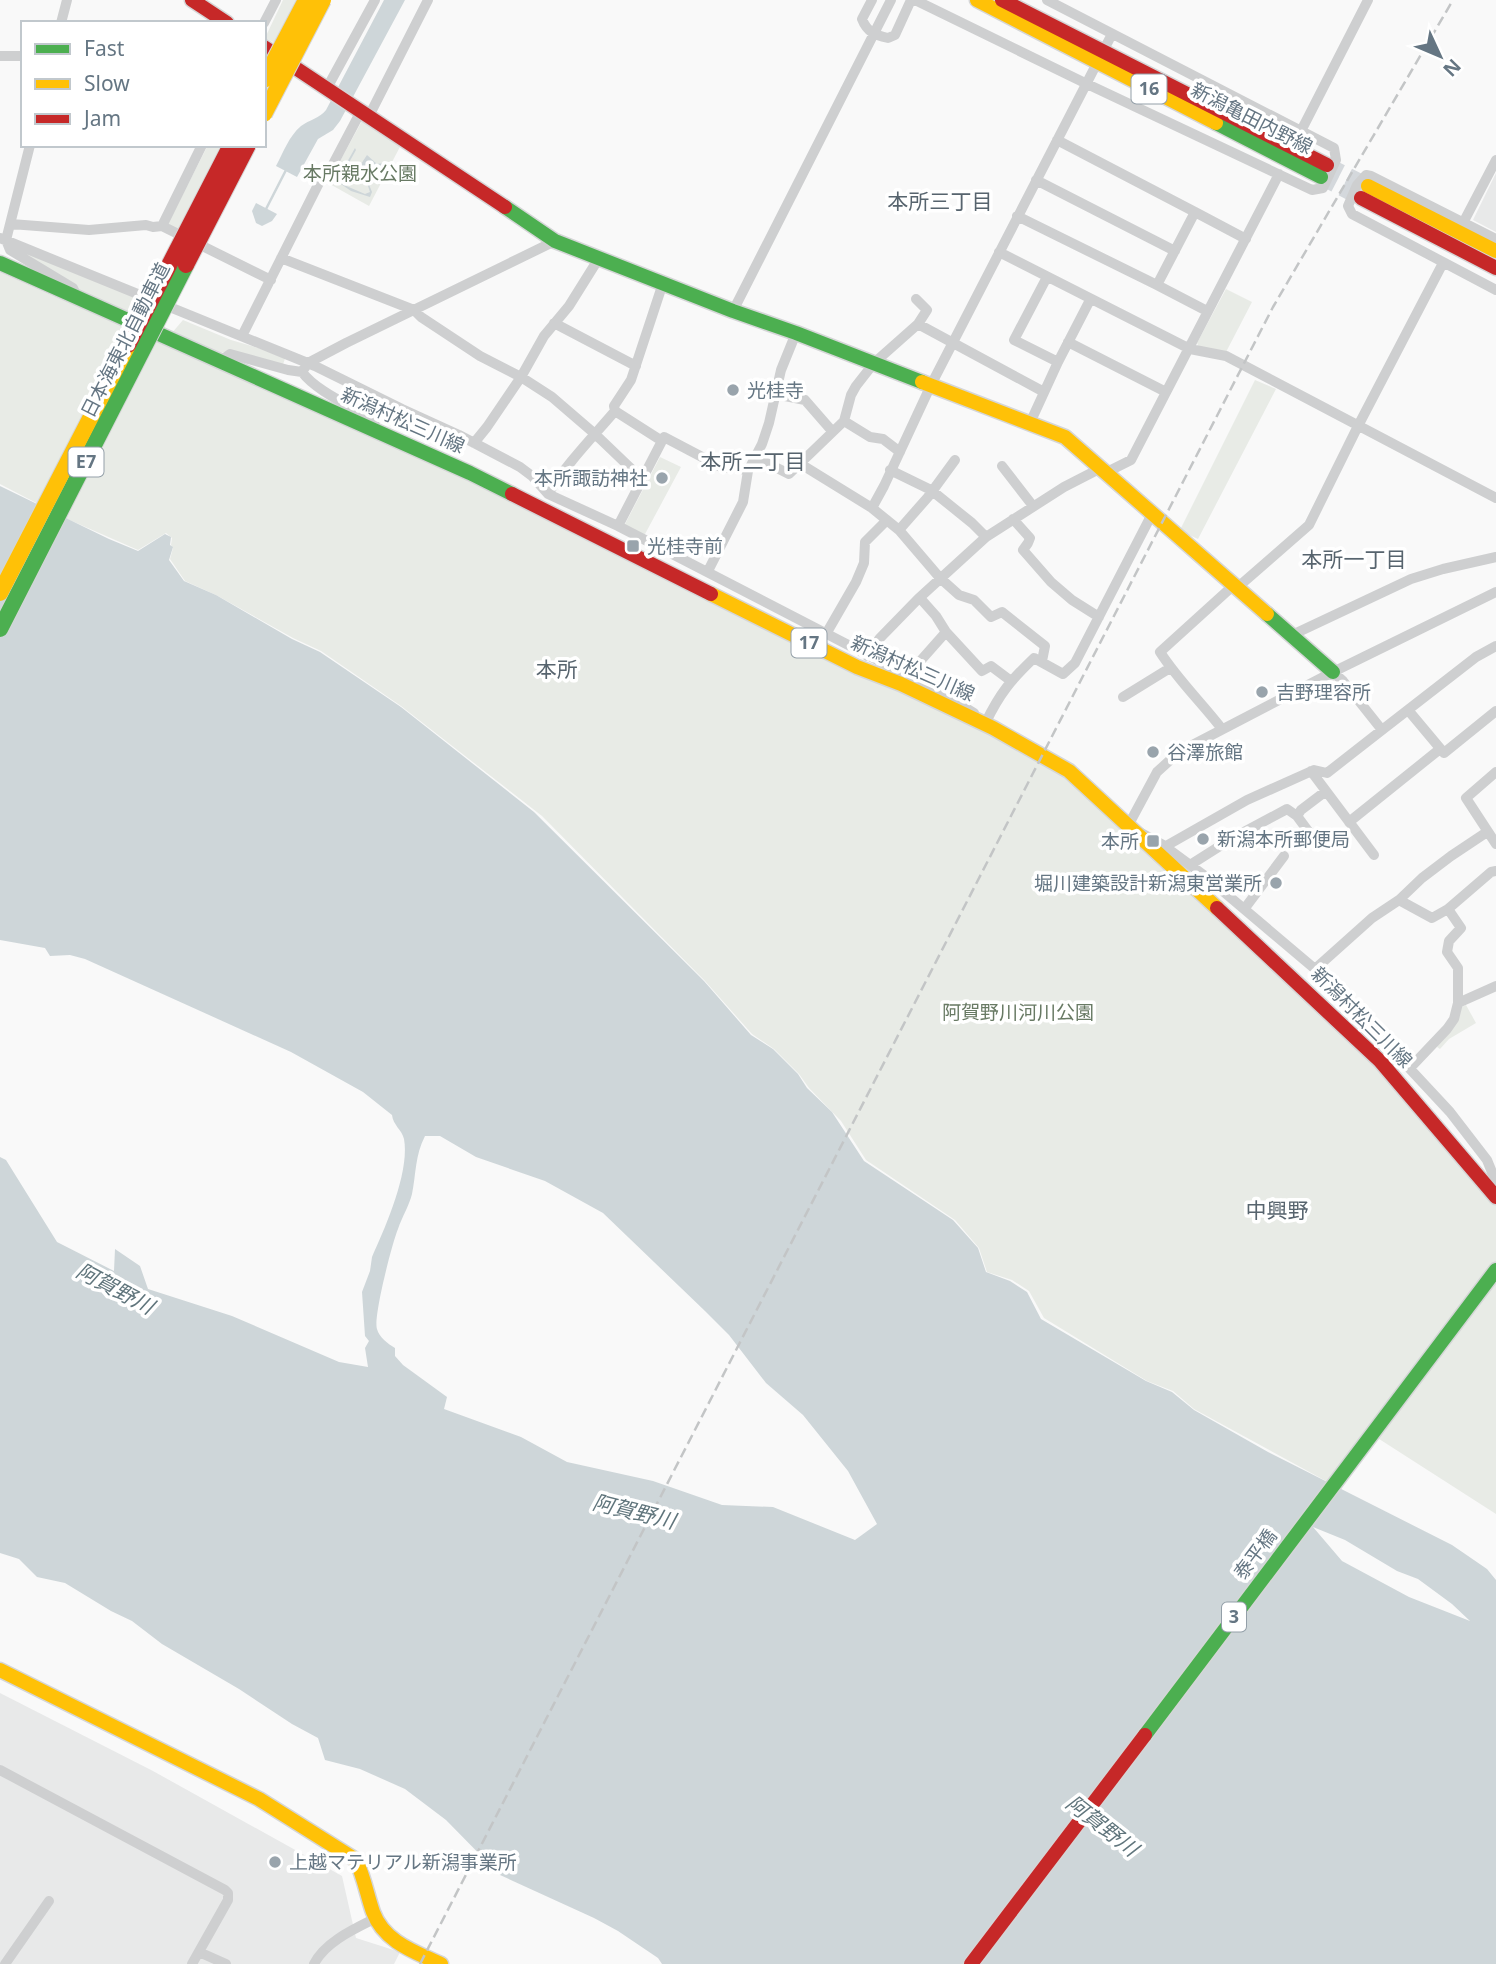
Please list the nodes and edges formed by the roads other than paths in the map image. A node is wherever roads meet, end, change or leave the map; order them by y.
1 (67, 0) edge
2 (192, 0) edge
3 (276, 0) edge
4 (306, 0) edge
5 (323, 0) edge
6 (375, 0) edge
7 (428, 0) edge
8 (872, 0) edge
9 (891, 0) edge
10 (913, 0) edge
11 (977, 0) edge
12 (1002, 0) edge
13 (1047, 0) edge
14 (1368, 0) edge
15 (62, 21) edge
16 (223, 21) edge
17 (265, 21) edge
18 (1112, 34) junction
19 (874, 35) junction
20 (266, 48) edge
21 (0, 55) edge
22 (21, 57) edge
23 (1100, 57) junction
24 (266, 76) edge
25 (1085, 83) junction
26 (327, 88) junction
27 (266, 110) edge
28 (365, 113) junction
29 (1301, 131) junction
30 (1056, 140) junction
31 (30, 147) edge
32 (201, 147) edge
33 (229, 147) edge
34 (247, 147) edge
35 (1496, 160) edge
36 (1324, 171) tunnel mouth
37 (1279, 174) junction
38 (1036, 180) junction
39 (1195, 212) junction
40 (1017, 216) junction
41 (1463, 223) junction
42 (11, 224) junction
43 (162, 226) junction
44 (1246, 239) junction
45 (1496, 239) edge
46 (2, 240) edge
47 (555, 241) junction
48 (1175, 251) junction
49 (1496, 251) edge
50 (999, 252) junction
51 (281, 258) junction
52 (599, 258) junction
53 (0, 263) edge
54 (1443, 263) junction
55 (1496, 268) edge
56 (1047, 277) junction
57 (271, 280) junction
58 (663, 283) junction
59 (1157, 285) junction
60 (1496, 290) edge
61 (77, 297) junction
62 (916, 299) dead end
63 (1090, 300) junction
64 (414, 310) junction
65 (733, 311) junction
66 (1207, 311) junction
67 (554, 323) junction
68 (918, 324) junction
69 (796, 333) junction
70 (243, 336) junction
71 (953, 342) junction
72 (1068, 342) junction
73 (1190, 349) junction
74 (220, 361) junction
75 (1058, 362) junction
76 (874, 363) junction
77 (636, 366) junction
78 (305, 367) junction
79 (521, 377) junction
80 (931, 385) junction
81 (1044, 392) junction
82 (1166, 392) junction
83 (775, 394) junction
84 (615, 411) junction
85 (844, 421) junction
86 (1030, 423) junction
87 (1358, 425) junction
88 (377, 431) junction
89 (832, 431) junction
90 (595, 434) junction
91 (662, 441) junction
92 (474, 443) junction
93 (900, 452) junction
94 (755, 457) junction
95 (955, 460) dead end
96 (799, 463) junction
97 (1002, 466) dead end
98 (890, 470) junction
99 (1104, 470) junction
100 (748, 471) junction
101 (642, 479) junction
102 (931, 490) junction
103 (548, 494) junction
104 (1496, 498) edge
105 (1033, 506) junction
106 (872, 508) junction
107 (1153, 512) junction
108 (1013, 519) junction
109 (887, 520) junction
110 (618, 526) junction
111 (899, 530) junction
112 (986, 537) junction
113 (1496, 557) edge
114 (708, 571) junction
115 (940, 578) junction
116 (1236, 585) junction
117 (1496, 592) edge
118 (0, 593) edge
119 (920, 598) junction
120 (1098, 617) junction
121 (0, 629) edge
122 (946, 632) junction
123 (825, 634) junction
124 (1292, 635) junction
125 (1496, 646) edge
126 (867, 656) junction
127 (1042, 661) junction
128 (1170, 668) junction
129 (1333, 672) junction
130 (907, 676) junction
131 (1011, 681) junction
132 (1123, 697) dead end
133 (1408, 710) junction
134 (1496, 711) edge
135 (989, 725) junction
136 (1222, 729) junction
137 (1382, 730) junction
138 (1440, 749) junction
139 (1311, 771) junction
140 (1496, 772) edge
141 (1326, 791) junction
142 (1297, 816) junction
143 (1349, 822) junction
144 (1128, 826) junction
145 (1487, 832) junction
146 (1311, 835) dead end
147 (1496, 844) edge
148 (1166, 846) junction
149 (1374, 855) dead end
150 (1284, 856) dead end
151 (1190, 865) junction
152 (1496, 872) edge
153 (1399, 900) junction
154 (1245, 908) junction
155 (1448, 909) junction
156 (1315, 969) junction
157 (1496, 986) edge
158 (1458, 1003) junction
159 (1410, 1068) junction
160 (1496, 1182) edge
161 (1496, 1197) edge
162 (1496, 1270) edge
163 (0, 1670) edge
164 (0, 1770) edge
165 (49, 1901) dead end
166 (376, 1918) junction
167 (199, 1952) junction
168 (5, 1964) edge
169 (192, 1964) edge
170 (226, 1964) edge
171 (314, 1964) edge
172 (441, 1964) edge
173 (971, 1964) edge

1 - 15 street
2 - 16 main road
3 - 17 street
4 - 24 main road, bridge
5 - 27 main road, bridge
6 - 26 street
7 - 28 street
8 - 19 street
9 - 19 street
10 - 19 street
10 - 25 street
11 - 23 main road, 新潟亀田内野線 / 16
12 - 23 main road, 新潟亀田内野線 / 16
13 - 18 street
14 - 29 street
18 - 23 street
18 - 29 street
19 - 65 street
20 - 26 main road
21 - 22 street
23 - 25 street
23 - 36 main road, 新潟亀田内野線 / 16
25 - 30 street
25 - 37 street
26 - 28 main road
28 - 47 main road
28 - 51 street
29 - 37 street
30 - 38 street
30 - 39 street
31 - 42 street
32 - 43 street
33 - 118 main road, 日本海東北自動車道 / E7, bridge
34 - 121 main road, 日本海東北自動車道 / E7, bridge
35 - 41 street
37 - 44 street
38 - 40 street
38 - 48 street
39 - 44 street
39 - 48 street
40 - 50 street
40 - 59 street
41 - 45 street
41 - 54 street
42 - 43 street
42 - 46 street
43 - 57 street
44 - 66 street
46 - 61 street
46 - 70 street
47 - 52 main road
47 - 64 street
48 - 59 street
49 - 55 main road
50 - 56 street
50 - 71 street
51 - 57 street
51 - 64 street
52 - 58 main road
52 - 67 street
53 - 61 main road, 新潟村松三川線 / 17
54 - 60 street
54 - 87 street
56 - 63 street
56 - 75 street
57 - 70 street
58 - 65 main road
58 - 77 street
59 - 66 street
61 - 74 main road, 新潟村松三川線 / 17
62 - 68 street
63 - 72 street
63 - 73 street
64 - 78 street
64 - 79 street
65 - 69 main road
66 - 73 street
67 - 77 street
67 - 79 street
68 - 71 street
68 - 76 street
69 - 76 main road
69 - 83 street
70 - 78 street
71 - 80 street
71 - 81 street
72 - 75 street
72 - 82 street
73 - 82 street
73 - 87 street
74 - 78 street
74 - 88 main road, 新潟村松三川線 / 17
75 - 81 street
76 - 80 main road
76 - 85 street
77 - 84 street
78 - 88 street
78 - 92 street
79 - 90 street
79 - 92 street
80 - 86 main road
80 - 93 street
81 - 86 street
82 - 99 street
83 - 89 street
83 - 94 street
84 - 90 street
84 - 91 street
85 - 89 street
85 - 93 street
86 - 99 main road
87 - 104 street
87 - 116 street
88 - 135 main road, 新潟村松三川線 / 17
89 - 96 street
90 - 101 street
90 - 103 street
91 - 100 street
91 - 101 street
92 - 103 street
93 - 98 street
94 - 96 street
94 - 100 street
95 - 102 street
96 - 106 street
97 - 105 street
98 - 102 street
98 - 106 street
99 - 105 street
99 - 107 main road
100 - 114 street
101 - 110 street
102 - 111 street
102 - 112 street
103 - 110 street
105 - 108 street
106 - 109 street
107 - 116 main road
107 - 120 street
108 - 112 street
108 - 120 street
109 - 111 street
109 - 123 street
110 - 114 street
111 - 115 street
112 - 115 street
113 - 124 street
114 - 123 street
115 - 119 street
115 - 127 street
116 - 124 main road
116 - 128 street
117 - 129 street
119 - 122 street
119 - 126 street
120 - 127 street
122 - 130 street
122 - 131 street
123 - 126 street
124 - 129 main road
125 - 133 street
126 - 130 street
127 - 131 street
128 - 132 street
128 - 136 street
129 - 136 street
129 - 137 street
130 - 135 street
131 - 135 street
133 - 137 street
133 - 138 street
134 - 138 street
135 - 144 main road, 新潟村松三川線 / 17
136 - 144 street
137 - 139 street
138 - 143 street
139 - 141 street
139 - 148 street
140 - 145 street
141 - 142 street
141 - 143 street
142 - 146 street
142 - 151 street
143 - 149 street
144 - 148 street
144 - 161 main road, 新潟村松三川線 / 17
145 - 147 street
145 - 153 street
148 - 151 street
150 - 154 street
151 - 154 street
152 - 155 street
153 - 155 street
153 - 156 street
154 - 156 street
155 - 158 street
156 - 159 street
157 - 158 street
158 - 159 street
159 - 160 street
162 - 173 main road, 泰平橋 / 3
163 - 166 main road
164 - 167 street
165 - 168 street
166 - 171 street
166 - 172 main road
167 - 169 street
167 - 170 street

